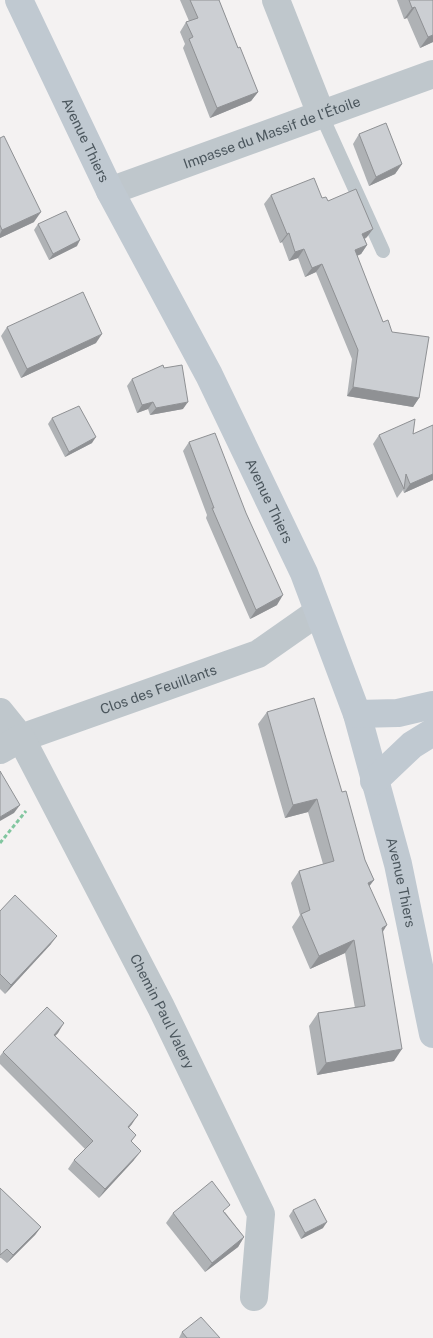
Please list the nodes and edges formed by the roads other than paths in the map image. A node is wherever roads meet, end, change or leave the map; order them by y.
1 (18, 0) edge
2 (276, 0) edge
3 (433, 74) edge
4 (321, 114) junction
5 (110, 191) junction
6 (383, 251) dead end
7 (318, 612) junction
8 (433, 705) edge
9 (0, 712) edge
10 (357, 714) junction
11 (433, 732) edge
12 (10, 744) edge
13 (374, 782) junction
14 (433, 1034) edge
15 (254, 1297) dead end

1 - 5 main road, Avenue Thiers
2 - 4 street
3 - 4 street, Impasse du Massif de l'Étoile
4 - 5 street, Impasse du Massif de l'Étoile
4 - 6 lane
5 - 7 main road, Avenue Thiers
7 - 10 main road, Avenue Thiers
7 - 12 street, Clos des Feuillants
8 - 10 main road
9 - 12 street
10 - 13 main road, Avenue Thiers
11 - 13 main road
12 - 15 street, Chemin Paul Valery
13 - 14 main road, Avenue Thiers

